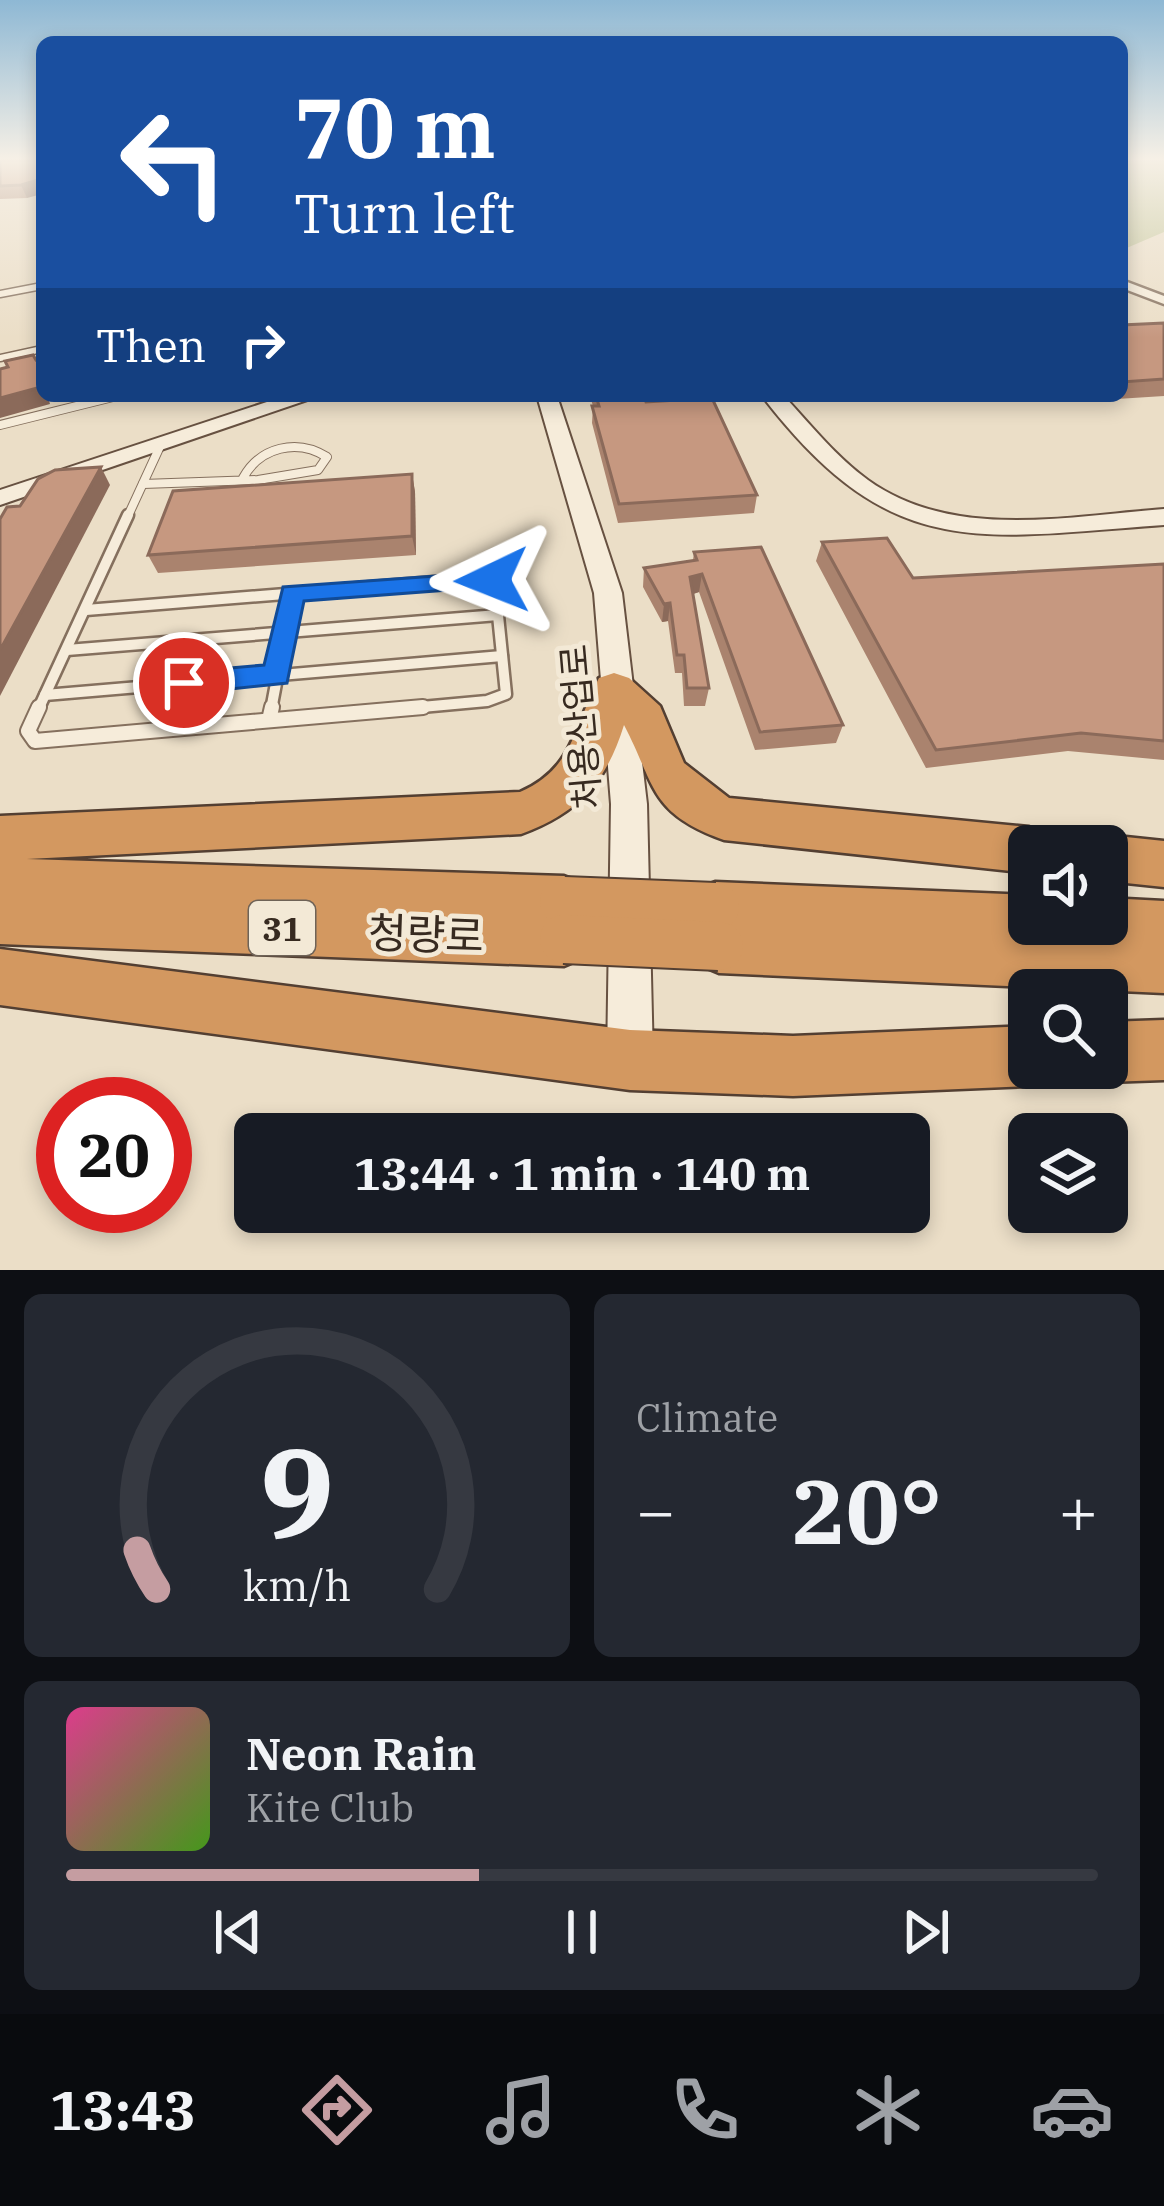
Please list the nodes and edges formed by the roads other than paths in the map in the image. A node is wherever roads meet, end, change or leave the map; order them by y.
1 (1128, 286) edge
2 (36, 287) edge
3 (0, 294) edge
4 (1164, 300) edge
5 (36, 350) edge
6 (0, 358) edge
7 (93, 402) edge
8 (289, 402) edge
9 (549, 402) edge
10 (778, 402) edge
11 (0, 425) edge
12 (164, 439) junction
13 (243, 478) junction
14 (143, 484) junction
15 (0, 498) edge
16 (1164, 517) edge
17 (292, 593) junction
18 (86, 610) junction
19 (498, 615) junction
20 (285, 632) junction
21 (67, 650) junction
22 (502, 656) junction
23 (277, 675) junction
24 (614, 689) junction
25 (45, 695) junction
26 (268, 720) junction
27 (0, 838) edge
28 (1008, 848) edge
29 (1128, 860) edge
30 (1164, 864) edge
31 (0, 882) edge
32 (0, 918) edge
33 (564, 920) junction
34 (1008, 921) edge
35 (1128, 925) edge
36 (717, 926) junction
37 (1164, 927) edge
38 (1164, 965) edge
39 (0, 976) edge
40 (1164, 1050) edge
41 (1128, 1051) edge
42 (1008, 1056) edge
43 (630, 1060) junction

1 - 4 street
2 - 3 lane
5 - 6 lane
7 - 11 lane
8 - 12 street
9 - 24 street, 처용산업로
10 - 16 street
12 - 14 lane
12 - 15 street
13 - 13 lane
13 - 14 lane
14 - 18 lane
17 - 18 lane
17 - 19 lane
17 - 20 lane
18 - 21 lane
19 - 20 lane
19 - 22 lane
20 - 21 lane
20 - 23 lane
21 - 25 lane
22 - 23 lane
22 - 26 lane
23 - 25 lane
23 - 26 lane
24 - 27 highway
24 - 28 highway
24 - 43 street, 처용산업로
25 - 26 lane
29 - 30 highway
31 - 33 highway, 청량로 / 31
32 - 33 highway, 청량로 / 31
33 - 36 highway, bridge
34 - 36 highway
35 - 37 highway
36 - 38 highway
39 - 43 highway
40 - 41 highway
42 - 43 highway

